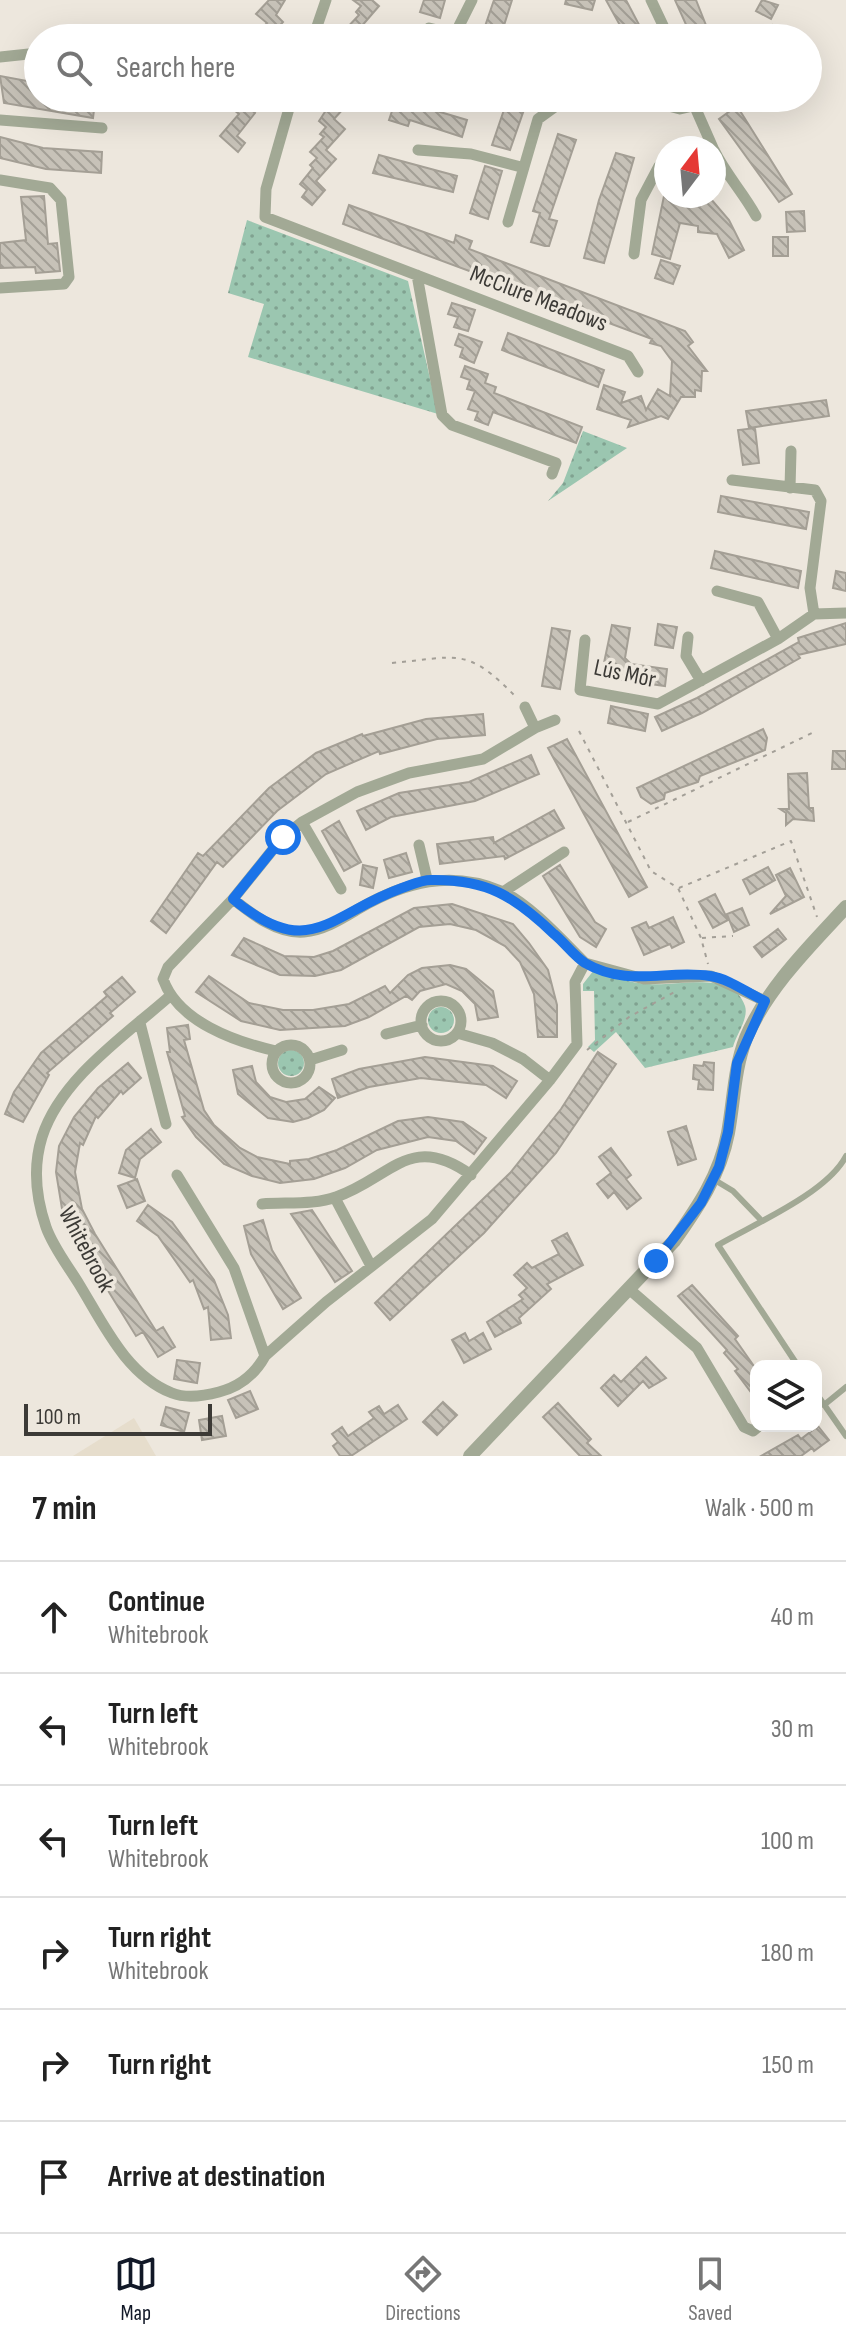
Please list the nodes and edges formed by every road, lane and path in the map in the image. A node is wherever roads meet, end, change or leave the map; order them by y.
1 (326, 0) edge
2 (472, 0) edge
3 (651, 0) edge
4 (318, 24) edge
5 (460, 24) edge
6 (662, 24) edge
7 (24, 54) edge
8 (0, 57) edge
9 (288, 112) edge
10 (548, 112) edge
11 (696, 112) edge
12 (0, 120) edge
13 (102, 128) dead end
14 (707, 136) edge
15 (418, 150) dead end
16 (521, 167) junction
17 (654, 175) edge
18 (726, 178) edge
19 (0, 180) edge
20 (756, 216) dead end
21 (508, 222) dead end
22 (634, 254) dead end
23 (417, 275) junction
24 (0, 288) edge
25 (638, 372) dead end
26 (791, 451) dead end
27 (552, 474) dead end
28 (732, 480) dead end
29 (790, 488) junction
30 (717, 591) dead end
31 (846, 613) edge
32 (814, 614) junction
33 (688, 637) dead end
34 (778, 639) junction
35 (585, 640) dead end
36 (392, 663) dead end
37 (701, 681) junction
38 (525, 707) joint
39 (555, 720) dead end
40 (535, 728) junction
41 (579, 731) dead end
42 (812, 733) dead end
43 (302, 822) junction
44 (627, 822) junction
45 (419, 845) dead end
46 (564, 852) dead end
47 (427, 879) junction
48 (678, 888) junction
49 (341, 889) dead end
50 (503, 892) junction
51 (233, 899) junction
52 (846, 907) edge
53 (823, 933) junction
54 (733, 936) dead end
55 (701, 938) junction
56 (585, 963) junction
57 (711, 976) junction
58 (686, 987) dead end
59 (171, 995) junction
60 (765, 1001) junction
61 (140, 1023) junction
62 (422, 1025) junction
63 (457, 1033) junction
64 (386, 1034) dead end
65 (577, 1044) junction
66 (342, 1050) dead end
67 (276, 1051) junction
68 (310, 1060) junction
69 (550, 1080) junction
70 (166, 1124) dead end
71 (846, 1156) edge
72 (177, 1175) dead end
73 (471, 1175) junction
74 (713, 1179) junction
75 (335, 1198) junction
76 (262, 1204) dead end
77 (761, 1220) junction
78 (371, 1266) junction
79 (629, 1289) junction
80 (265, 1356) junction
81 (794, 1360) edge
82 (846, 1387) edge
83 (822, 1402) edge
84 (824, 1405) junction
85 (750, 1430) edge
86 (846, 1436) edge
87 (470, 1456) edge

1 - 4 street
2 - 5 street
3 - 6 street
7 - 8 street
9 - 23 street, McClure Meadows
10 - 16 street
11 - 14 street
12 - 13 street
15 - 16 street
16 - 21 street
17 - 22 street
18 - 20 street
19 - 24 street
23 - 25 street, McClure Meadows
23 - 27 street
26 - 29 street
28 - 29 street
29 - 32 street
30 - 34 street
31 - 32 street
32 - 34 street, Lús Mór
33 - 37 street, Lús Mór
34 - 37 street, Lús Mór
35 - 37 street, Lús Mór
36 - 38 path
38 - 40 street
39 - 40 street
40 - 43 street
41 - 44 path
42 - 44 path
43 - 49 street
43 - 51 street
44 - 48 path
45 - 47 street
46 - 50 street
47 - 50 street
47 - 51 street
48 - 53 path
48 - 55 path
50 - 56 street
51 - 59 street
52 - 53 street
53 - 60 street
54 - 55 path
55 - 57 path
56 - 57 street
56 - 65 street
57 - 60 street
58 - 65 path
59 - 61 street, Whitebrook
59 - 67 street
60 - 74 street
61 - 70 street
61 - 80 street, Whitebrook
62 - 63 street
62 - 63 street
62 - 64 street
63 - 69 street
65 - 69 street, Whitebrook
66 - 68 street
67 - 68 street
67 - 68 street
69 - 73 street, Whitebrook
71 - 77 lane
72 - 80 street
73 - 75 street
73 - 78 street, Whitebrook
74 - 77 lane
74 - 79 street
75 - 76 street
75 - 78 street
77 - 81 lane
78 - 80 street, Whitebrook
79 - 85 street
79 - 87 street
82 - 84 lane
83 - 84 lane
84 - 86 lane

